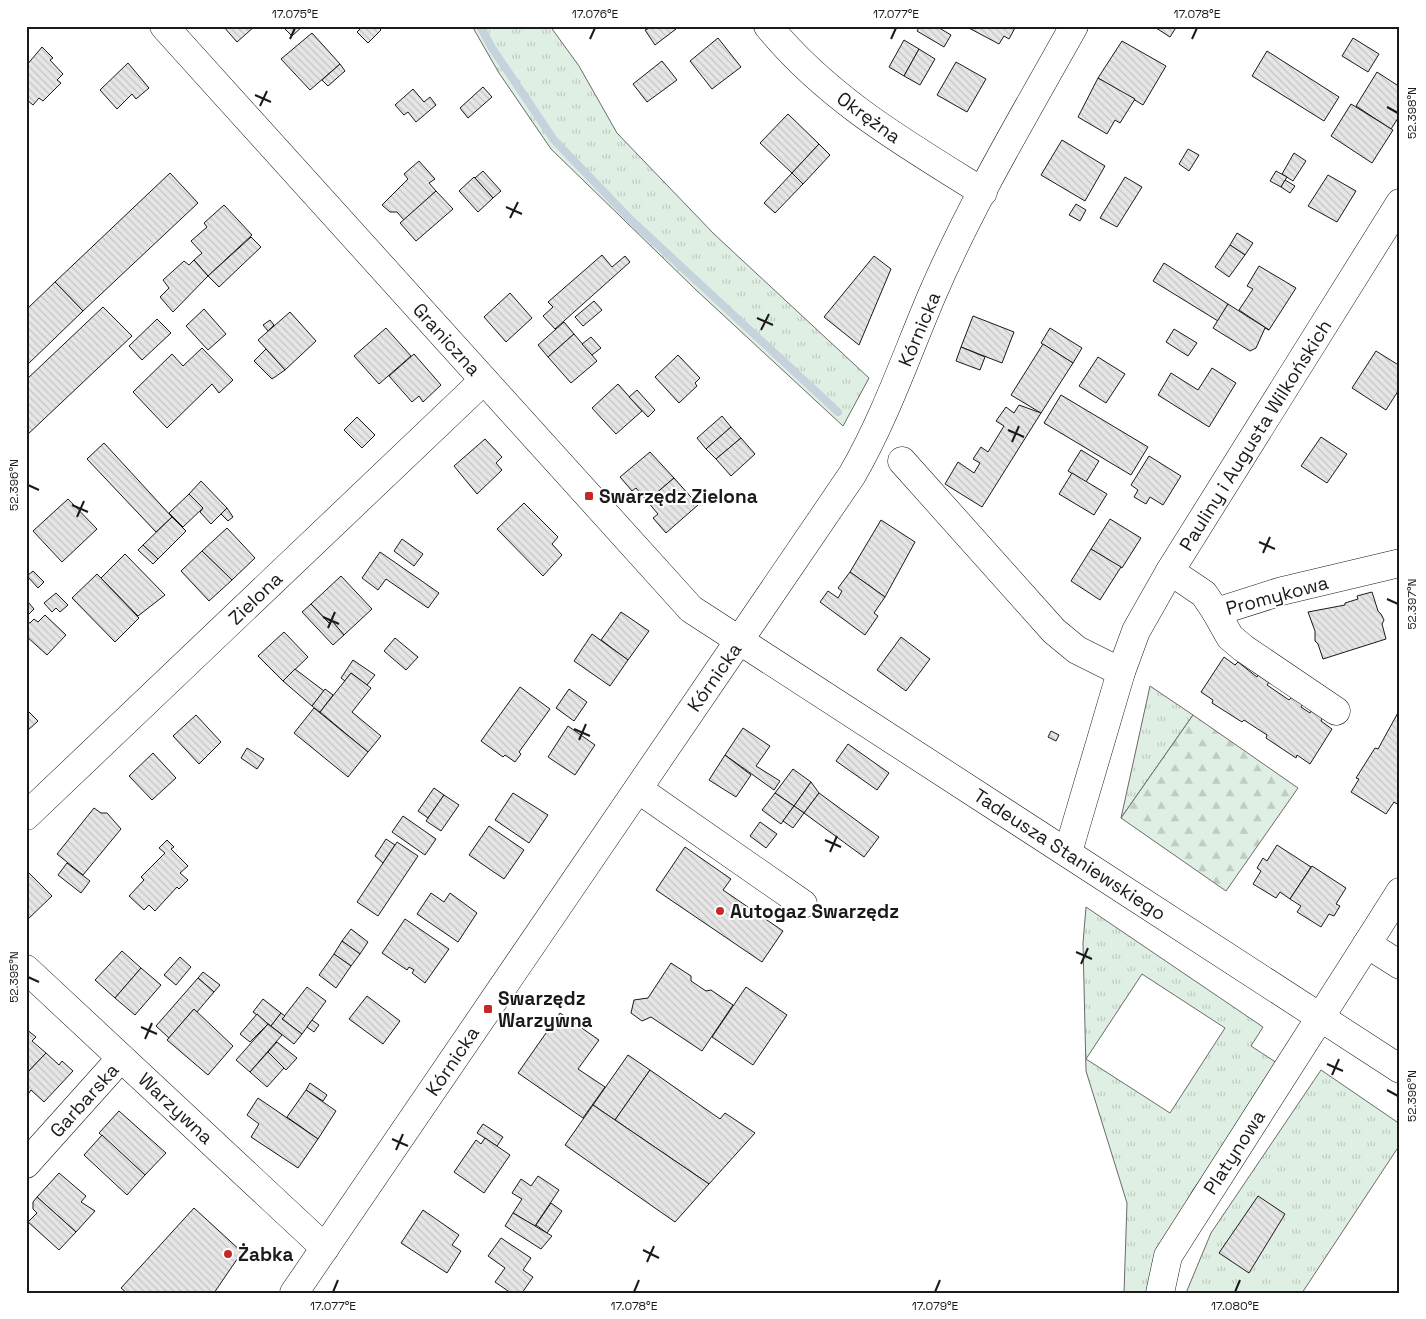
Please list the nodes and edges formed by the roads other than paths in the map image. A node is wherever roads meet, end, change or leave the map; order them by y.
1 (164, 26) edge
2 (768, 26) edge
3 (1074, 26) edge
4 (983, 192) junction
5 (1400, 203) edge
6 (484, 380) junction
7 (902, 461) dead end
8 (1400, 563) edge
9 (1170, 571) junction
10 (1216, 612) junction
11 (740, 640) junction
12 (1121, 672) junction
13 (1336, 711) dead end
14 (638, 789) junction
15 (26, 816) edge
16 (1068, 852) junction
17 (1400, 892) edge
18 (803, 904) dead end
19 (1367, 944) junction
20 (1400, 965) edge
21 (26, 969) edge
22 (1321, 1017) junction
23 (121, 1058) junction
24 (1400, 1069) edge
25 (26, 1164) edge
26 (325, 1248) junction
27 (294, 1293) edge
28 (1160, 1293) edge

1 - 6 street, Graniczna
2 - 4 street, Okrężna
3 - 4 street, Kórnicka
4 - 11 street, Kórnicka
5 - 9 street, Pauliny i Augusta Wilkońskich
6 - 11 street, Graniczna
6 - 15 street, Zielona
7 - 12 street
8 - 10 street, Promykowa
9 - 10 street, Promykowa
9 - 12 street, Pauliny i Augusta Wilkońskich
10 - 13 street
11 - 14 street, Kórnicka
11 - 16 street, Tadeusza Staniewskiego
12 - 16 street, Pauliny i Augusta Wilkońskich
14 - 18 street
14 - 26 street, Kórnicka
16 - 22 street, Tadeusza Staniewskiego
17 - 19 street, Platynowa
19 - 20 street
19 - 22 street, Platynowa
21 - 23 street, Warzywna
22 - 24 street, Tadeusza Staniewskiego
22 - 28 street, Platynowa
23 - 25 street, Garbarska
23 - 26 street, Warzywna
26 - 27 street, Kórnicka

